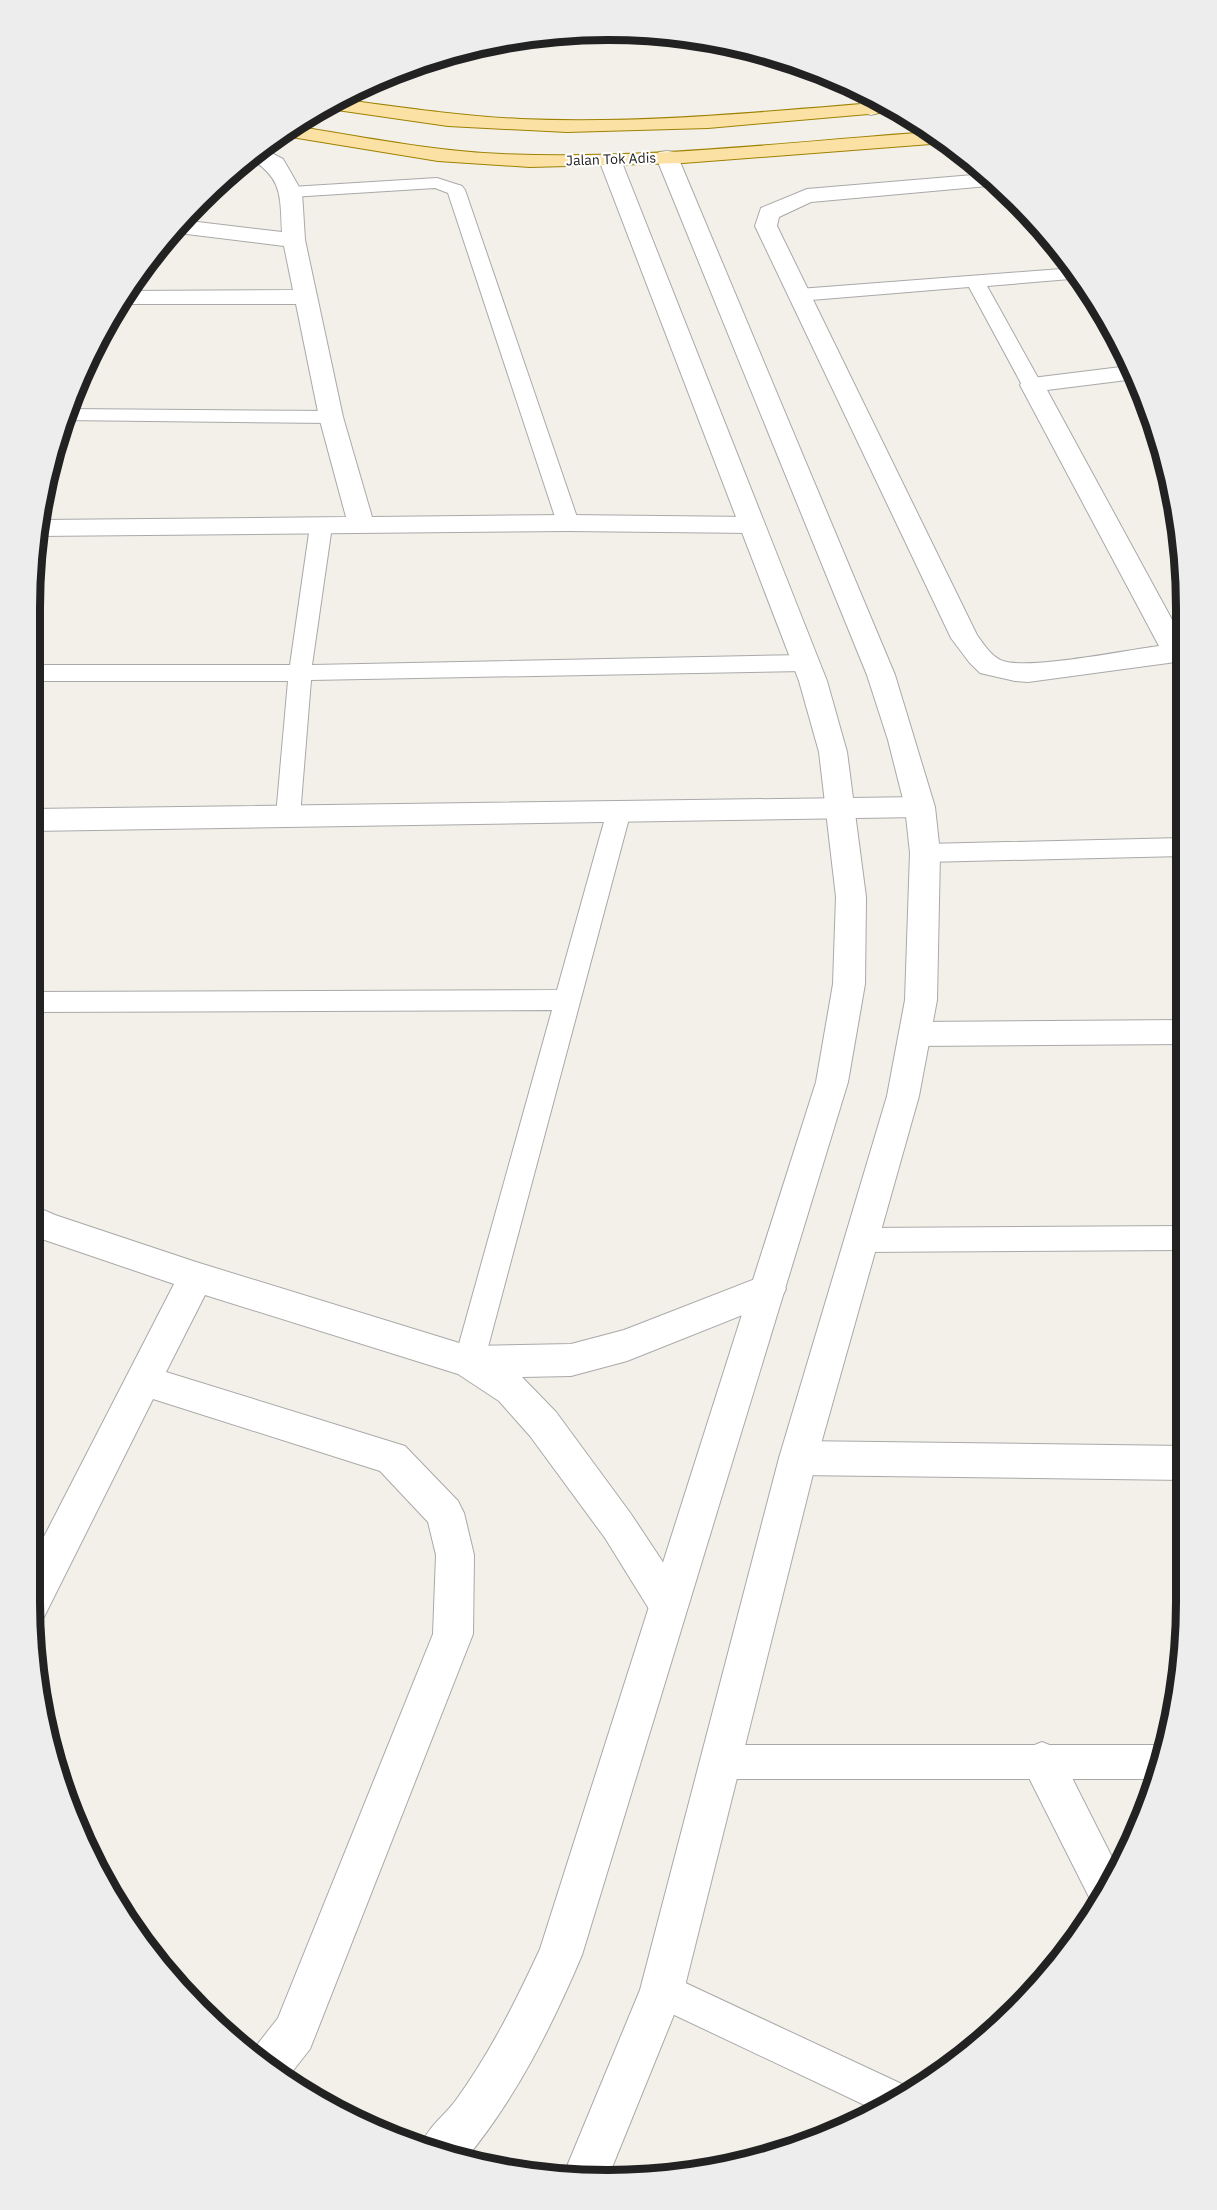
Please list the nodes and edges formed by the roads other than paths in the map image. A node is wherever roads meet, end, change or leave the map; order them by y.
1 (864, 101) edge
2 (344, 106) edge
3 (299, 133) edge
4 (928, 139) edge
5 (667, 157) junction
6 (264, 158) edge
7 (610, 160) junction
8 (983, 181) edge
9 (292, 203) junction
10 (187, 227) edge
11 (294, 240) junction
12 (1067, 274) edge
13 (975, 281) junction
14 (799, 295) junction
15 (306, 297) junction
16 (133, 298) edge
17 (1126, 375) edge
18 (1032, 385) junction
19 (75, 415) edge
20 (331, 417) junction
21 (568, 523) junction
22 (362, 524) junction
23 (752, 525) junction
24 (321, 526) junction
25 (46, 528) edge
26 (1176, 645) edge
27 (1176, 653) edge
28 (805, 663) junction
29 (40, 673) edge
30 (300, 673) junction
31 (920, 807) junction
32 (840, 808) junction
33 (620, 811) junction
34 (288, 816) junction
35 (40, 820) edge
36 (1176, 847) edge
37 (925, 853) junction
38 (569, 1000) junction
39 (40, 1002) edge
40 (1176, 1032) edge
41 (915, 1034) junction
42 (40, 1223) edge
43 (1176, 1238) edge
44 (861, 1240) junction
45 (196, 1277) junction
46 (768, 1289) junction
47 (469, 1362) junction
48 (145, 1381) junction
49 (798, 1458) junction
50 (1176, 1463) edge
51 (40, 1585) edge
52 (668, 1605) junction
53 (721, 1762) junction
54 (1042, 1762) junction
55 (1153, 1762) edge
56 (1102, 1882) edge
57 (662, 1990) junction
58 (274, 2060) edge
59 (887, 2096) edge
60 (447, 2145) edge
61 (589, 2169) edge

1 - 2 main road
3 - 7 main road, Jalan Tok Adis
4 - 5 main road, Jalan Tok Adis
5 - 7 main road, Jalan Tok Adis
5 - 31 street
6 - 9 street
7 - 23 street
8 - 14 street
9 - 11 street
9 - 21 lane
10 - 11 street
11 - 15 street
12 - 13 lane
13 - 14 lane
13 - 18 lane
14 - 27 street
15 - 16 street
15 - 20 street
17 - 18 street
18 - 26 street
19 - 20 lane
20 - 22 street
21 - 22 street
21 - 23 street
22 - 24 street
23 - 28 street
24 - 25 street
24 - 30 lane
28 - 30 lane
28 - 32 street
29 - 30 lane
30 - 34 lane
31 - 32 street
31 - 37 street
32 - 33 street
32 - 46 street
33 - 34 street
33 - 38 lane
34 - 35 street
36 - 37 lane
37 - 41 street
38 - 39 lane
38 - 47 lane
40 - 41 street
41 - 44 street
42 - 45 street
43 - 44 lane
44 - 49 street
45 - 47 street
45 - 48 street
46 - 47 street
46 - 52 street
47 - 52 street
48 - 51 street
48 - 58 street
49 - 50 street
49 - 53 street
52 - 60 street
53 - 54 lane
53 - 57 street
54 - 55 lane
54 - 56 street
57 - 59 lane
57 - 61 street

